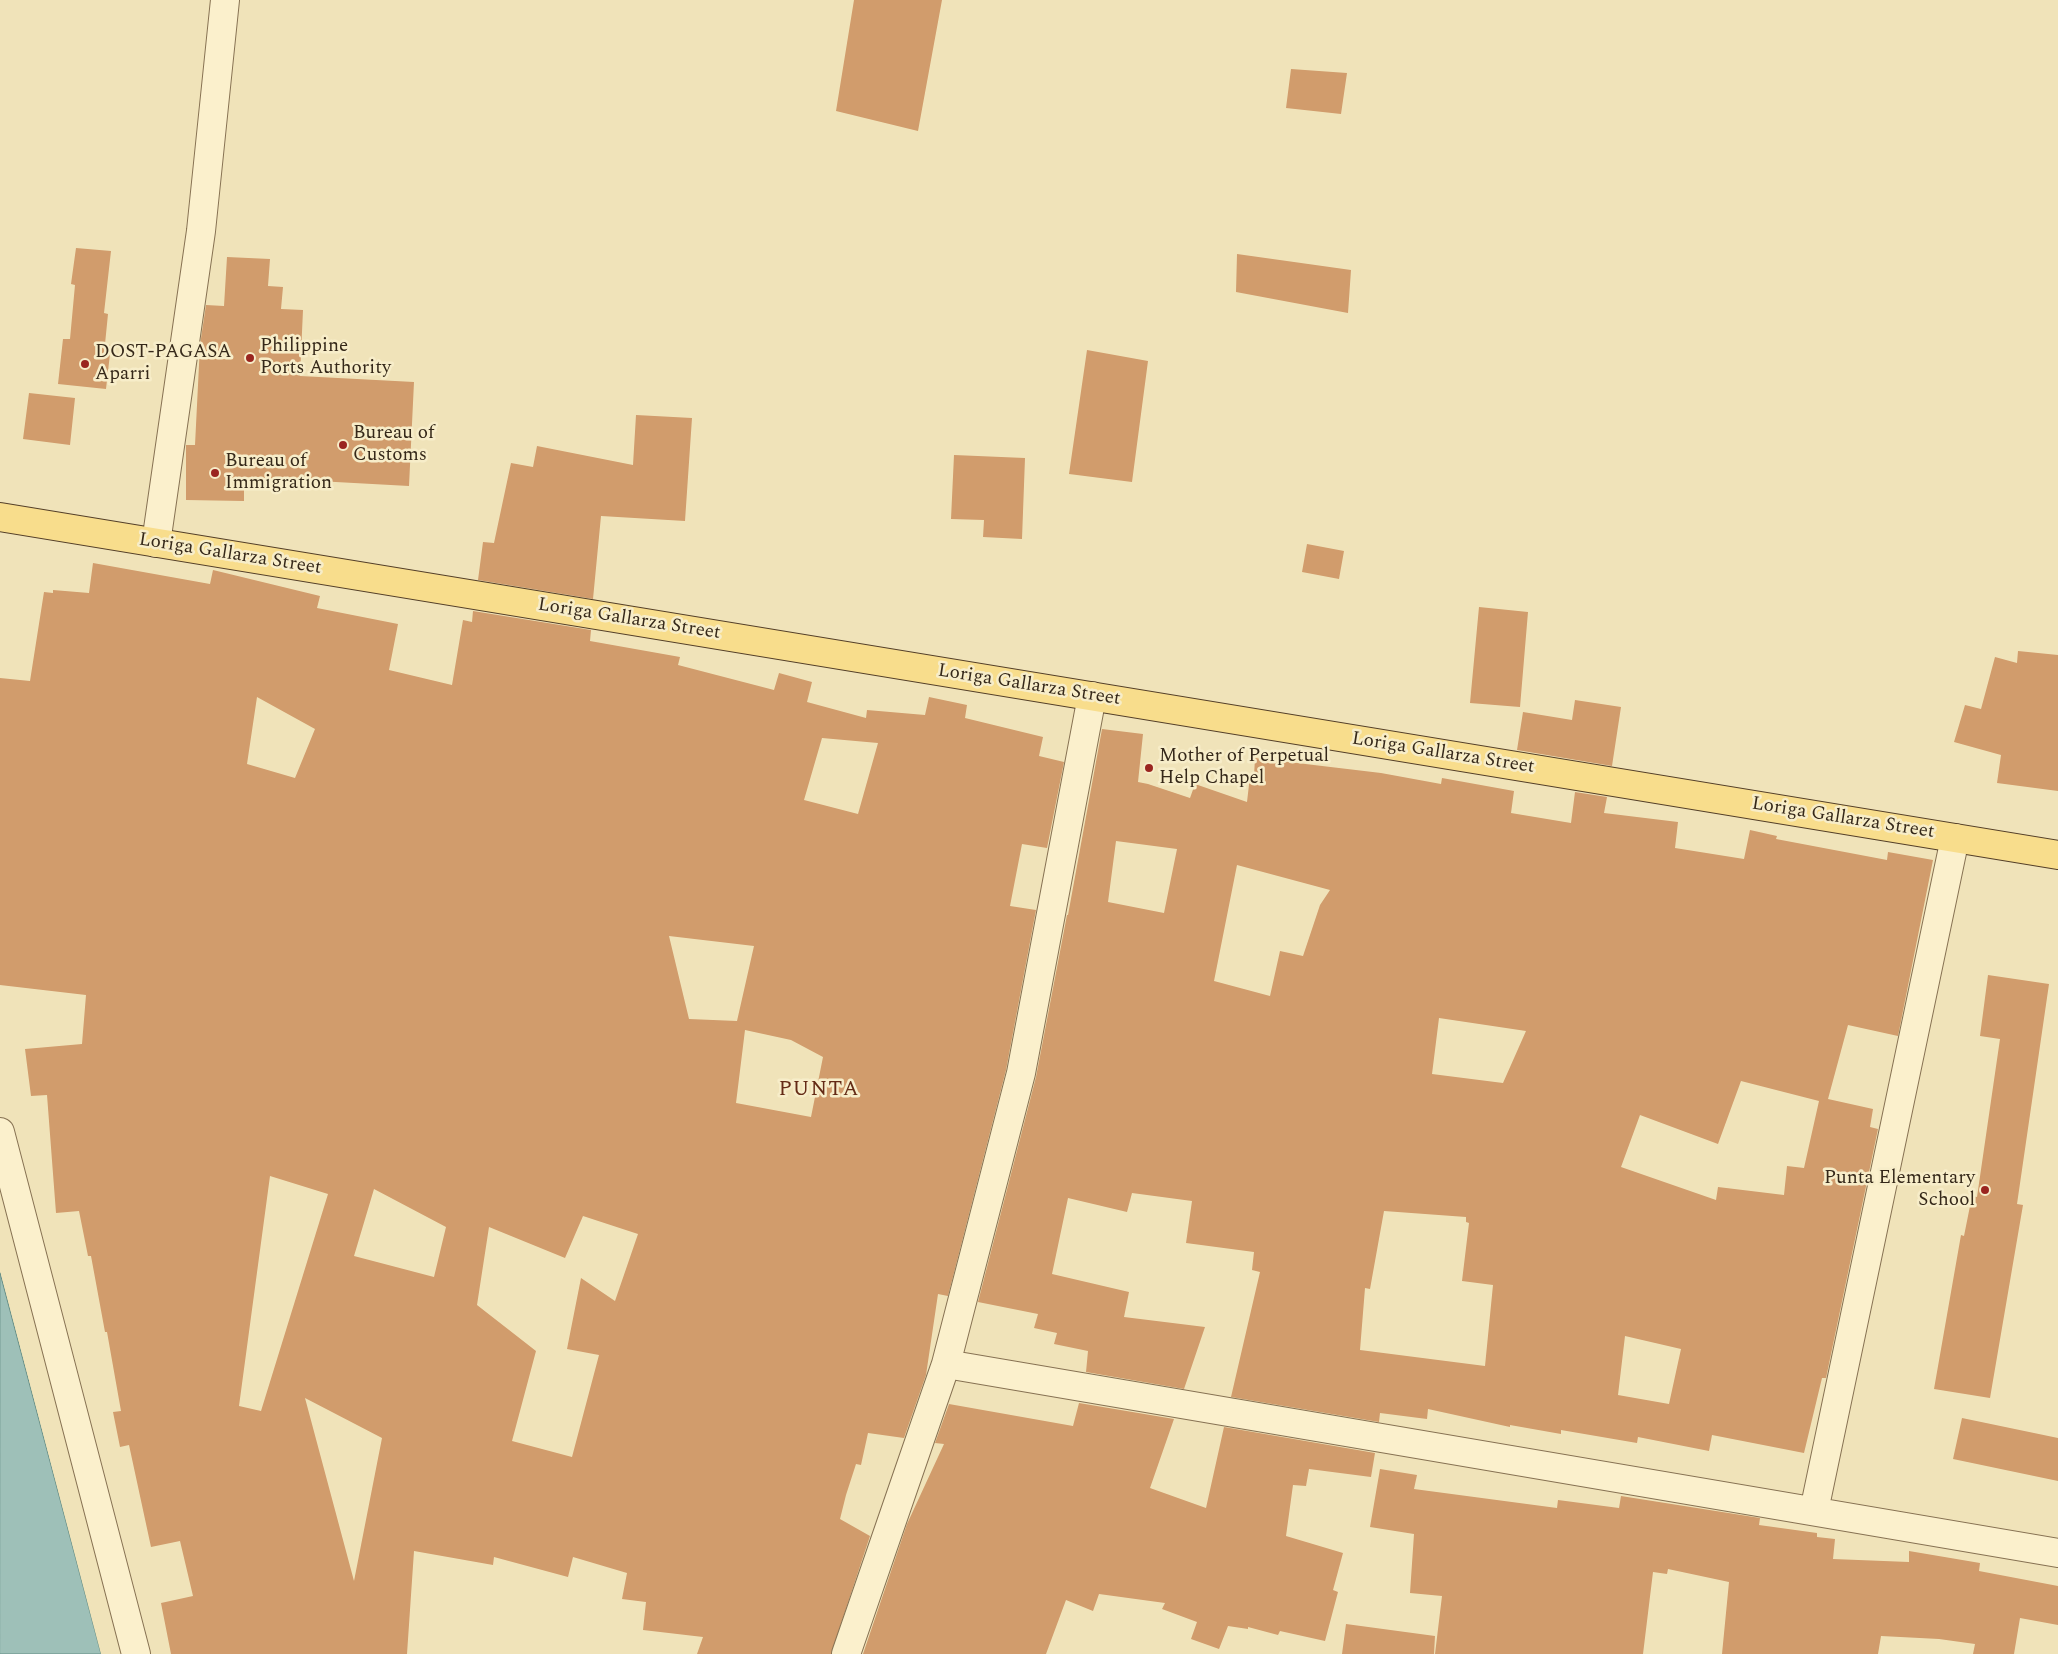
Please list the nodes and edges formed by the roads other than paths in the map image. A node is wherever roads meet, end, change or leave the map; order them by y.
1 (224, 0) edge
2 (0, 517) edge
3 (156, 543) junction
4 (1092, 696) junction
5 (1955, 838) junction
6 (2058, 855) edge
7 (0, 1132) edge
8 (946, 1364) junction
9 (1814, 1511) junction
10 (2058, 1553) edge
11 (136, 1654) edge
12 (846, 1654) edge

1 - 3 street
2 - 3 main road, Loriga Gallarza Street
3 - 4 main road, Loriga Gallarza Street
4 - 5 main road, Loriga Gallarza Street
4 - 8 street
5 - 6 main road, Loriga Gallarza Street
5 - 9 street
7 - 11 street
8 - 9 street
8 - 12 street
9 - 10 street

